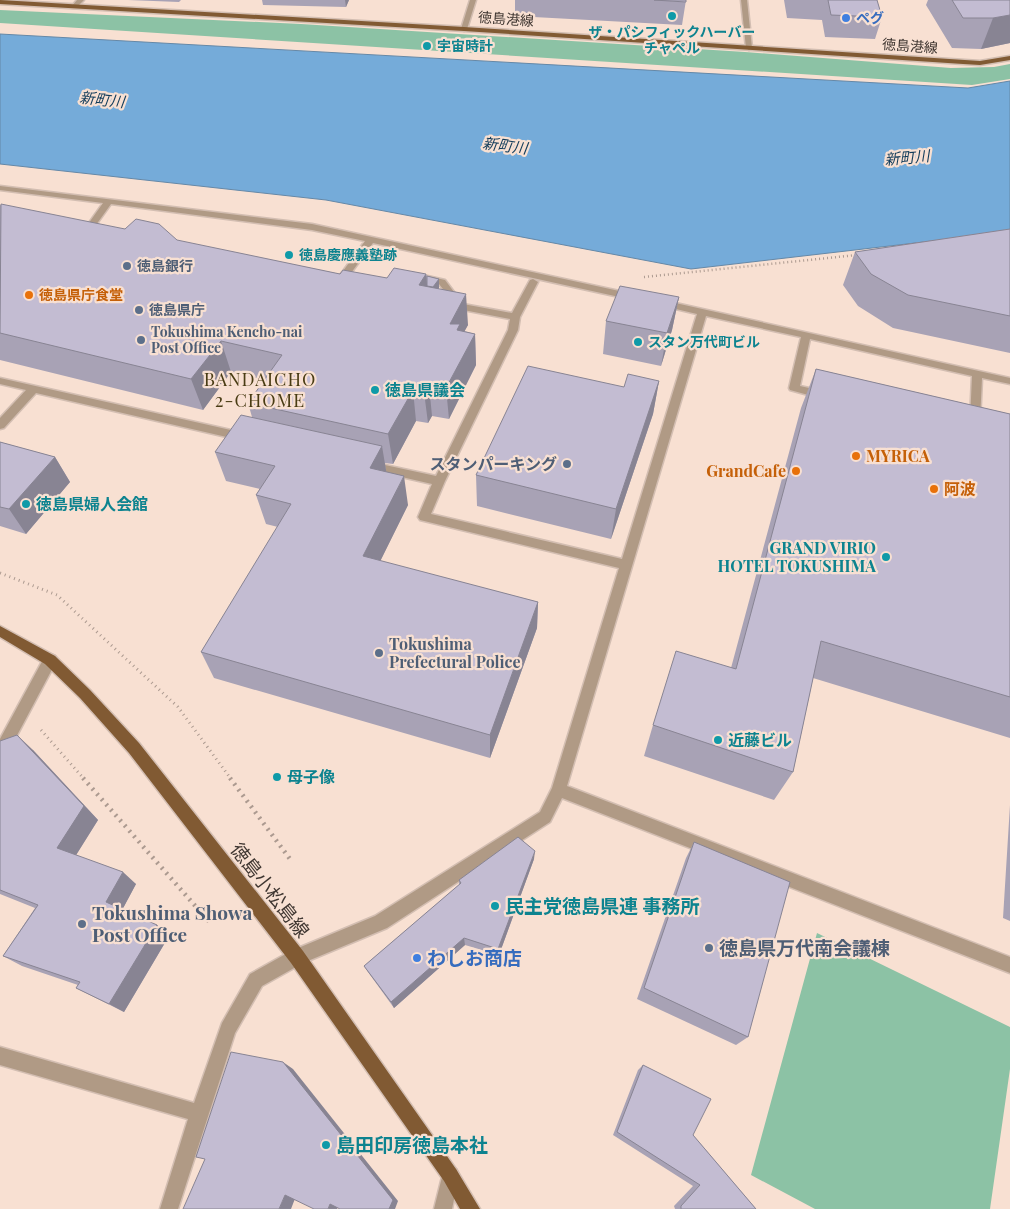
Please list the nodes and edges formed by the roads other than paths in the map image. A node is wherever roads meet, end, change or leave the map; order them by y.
1 (81, 0) edge
2 (473, 0) edge
3 (744, 0) edge
4 (0, 2) edge
5 (74, 6) junction
6 (464, 29) junction
7 (749, 48) junction
8 (1010, 58) edge
9 (0, 188) edge
10 (108, 202) junction
11 (90, 235) edge
12 (371, 239) junction
13 (415, 277) edge
14 (339, 282) edge
15 (533, 282) dead end
16 (442, 303) edge
17 (461, 306) junction
18 (702, 312) junction
19 (515, 317) junction
20 (806, 336) junction
21 (977, 373) junction
22 (0, 381) edge
23 (1010, 381) edge
24 (33, 389) junction
25 (832, 397) edge
26 (0, 425) edge
27 (965, 426) edge
28 (255, 440) edge
29 (362, 464) edge
30 (439, 481) junction
31 (627, 565) junction
32 (0, 631) edge
33 (50, 660) junction
34 (0, 753) edge
35 (559, 790) junction
36 (297, 957) junction
37 (1010, 965) edge
38 (0, 1056) edge
39 (199, 1113) junction
40 (450, 1175) junction
41 (169, 1209) edge
42 (442, 1209) edge
43 (471, 1209) edge

1 - 5 street
2 - 6 street
3 - 7 street
4 - 5 main road, 徳島港線
5 - 6 main road, 徳島港線
6 - 7 main road, 徳島港線
7 - 8 main road, 徳島港線
9 - 10 street
10 - 11 street
10 - 12 street
12 - 14 street
12 - 18 street
13 - 17 street
15 - 19 street
16 - 17 street
17 - 19 street
18 - 20 street
18 - 31 street
19 - 30 street
20 - 21 street
20 - 25 street
21 - 23 street
21 - 27 street
22 - 24 street
24 - 26 street
24 - 28 street
29 - 30 street
30 - 31 street
31 - 35 street
32 - 33 main road, 徳島小松島線
33 - 34 street
33 - 36 main road, 徳島小松島線
35 - 36 street
35 - 37 street
36 - 39 street
36 - 40 main road, 徳島小松島線
38 - 39 street
39 - 41 street
40 - 42 street
40 - 43 main road, 徳島小松島線

